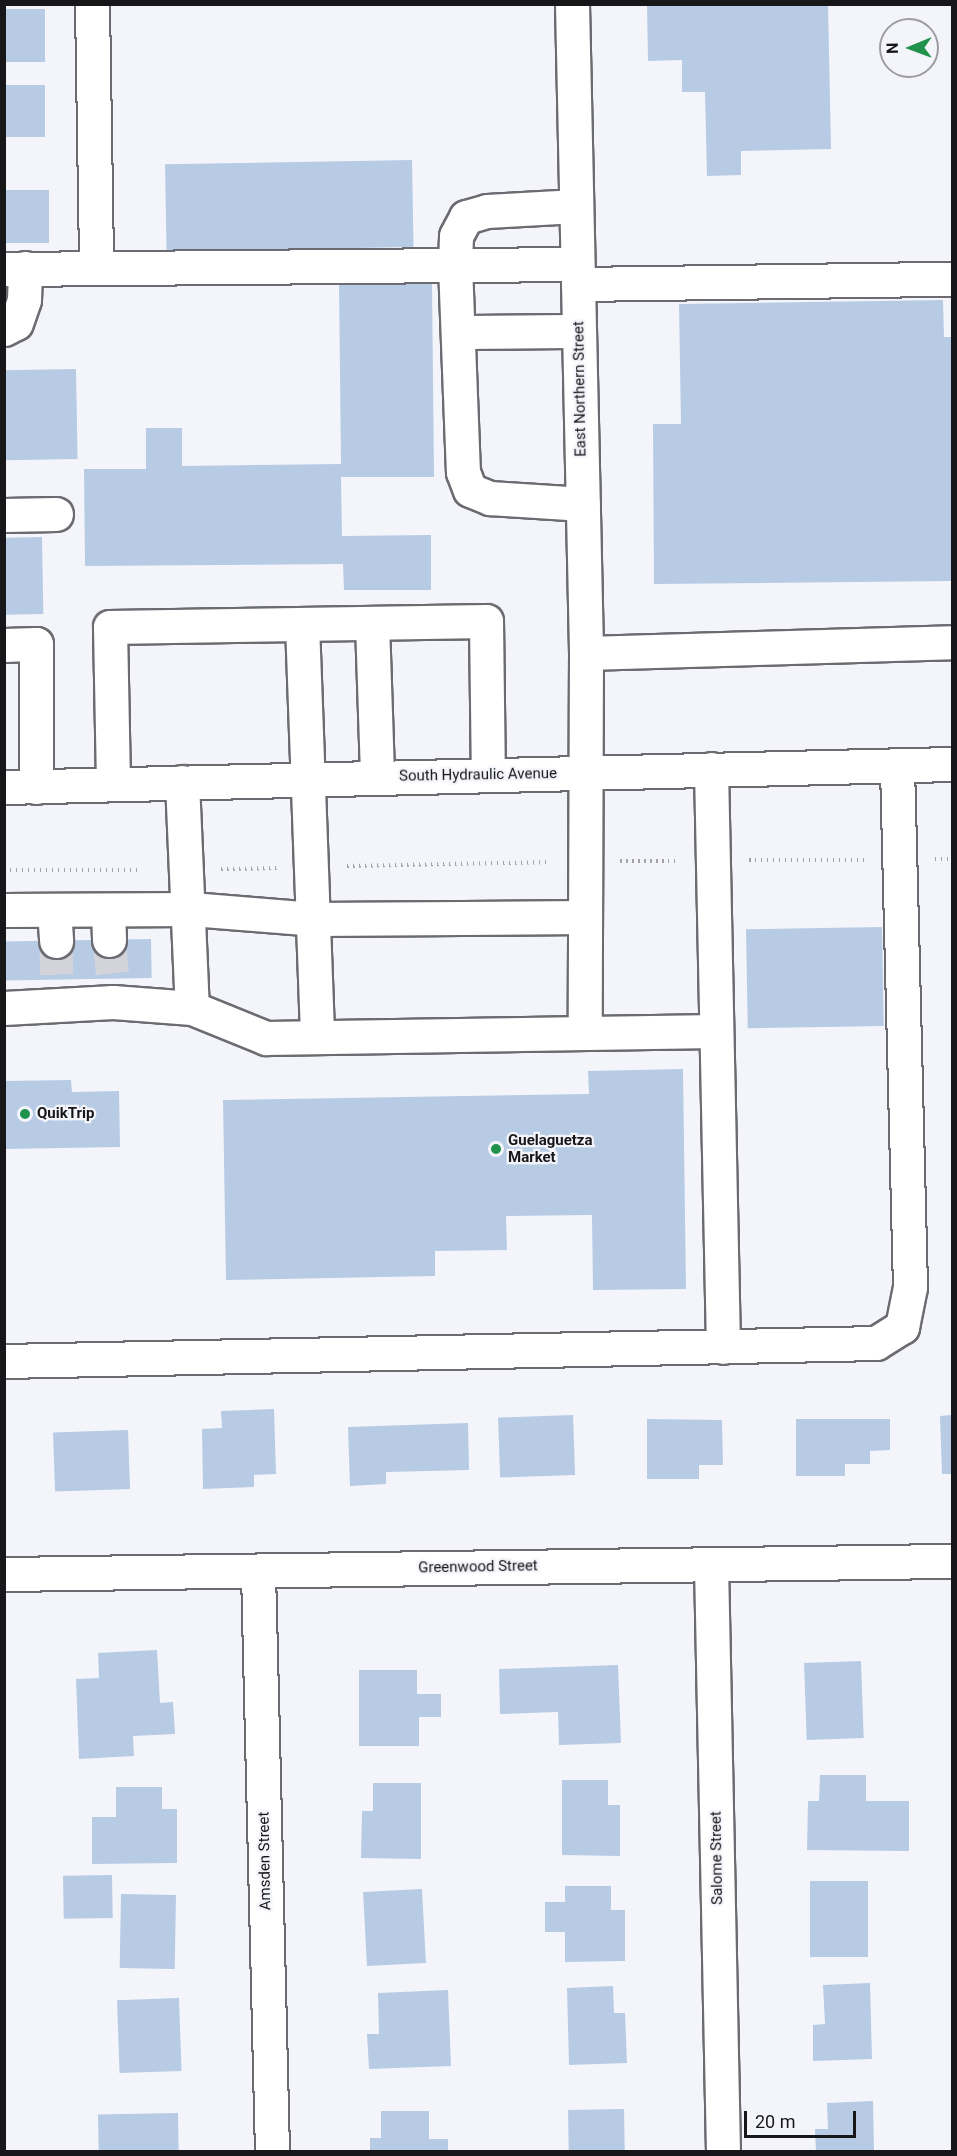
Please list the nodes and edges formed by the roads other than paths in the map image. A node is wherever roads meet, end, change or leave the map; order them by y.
1 (92, 4) edge
2 (572, 4) edge
3 (576, 206) junction
4 (454, 265) junction
5 (96, 267) junction
6 (15, 269) edge
7 (578, 274) junction
8 (952, 279) edge
9 (4, 328) edge
10 (579, 331) junction
11 (458, 332) junction
12 (583, 504) junction
13 (57, 514) dead end
14 (4, 515) edge
15 (372, 623) junction
16 (302, 624) junction
17 (952, 642) edge
18 (4, 645) edge
19 (586, 654) junction
20 (952, 764) edge
21 (897, 766) junction
22 (711, 769) junction
23 (584, 773) junction
24 (488, 775) junction
25 (377, 777) junction
26 (306, 778) junction
27 (182, 782) junction
28 (113, 783) junction
29 (20, 787) edge
30 (191, 909) junction
31 (4, 910) edge
32 (584, 917) junction
33 (314, 919) junction
34 (4, 1008) edge
35 (192, 1008) junction
36 (716, 1031) junction
37 (585, 1033) junction
38 (317, 1037) junction
39 (723, 1347) junction
40 (4, 1361) edge
41 (952, 1561) edge
42 (711, 1564) junction
43 (258, 1570) junction
44 (4, 1574) edge
45 (272, 2151) edge
46 (723, 2151) edge

1 - 5 street
2 - 3 street, East Northern Street
3 - 4 street
3 - 7 street, East Northern Street
4 - 5 street
4 - 7 street
4 - 11 street
5 - 6 street
6 - 9 street
7 - 8 street
7 - 10 street, East Northern Street
10 - 11 street
10 - 12 street, East Northern Street
11 - 12 street
12 - 19 street, East Northern Street
13 - 14 street
15 - 16 street
15 - 24 street
15 - 25 street
16 - 26 street
16 - 28 street
17 - 19 street
18 - 29 street
19 - 23 street, East Northern Street
20 - 21 street, South Hydraulic Avenue
21 - 22 street, South Hydraulic Avenue
21 - 39 street
22 - 23 street, South Hydraulic Avenue
22 - 36 street
23 - 24 street, South Hydraulic Avenue
23 - 32 street, East Northern Street
24 - 25 street, South Hydraulic Avenue
25 - 26 street, South Hydraulic Avenue
26 - 27 street, South Hydraulic Avenue
26 - 33 street
27 - 28 street, South Hydraulic Avenue
27 - 30 street
28 - 29 street, South Hydraulic Avenue
30 - 31 street
30 - 33 street
30 - 35 street
32 - 33 street
32 - 37 street, East Northern Street
33 - 38 street
34 - 35 street
35 - 38 street
36 - 37 street
36 - 39 street
37 - 38 street
39 - 40 street
41 - 42 street, Greenwood Street
42 - 43 street, Greenwood Street
42 - 46 street, Salome Street
43 - 44 street, Greenwood Street
43 - 45 street, Amsden Street

